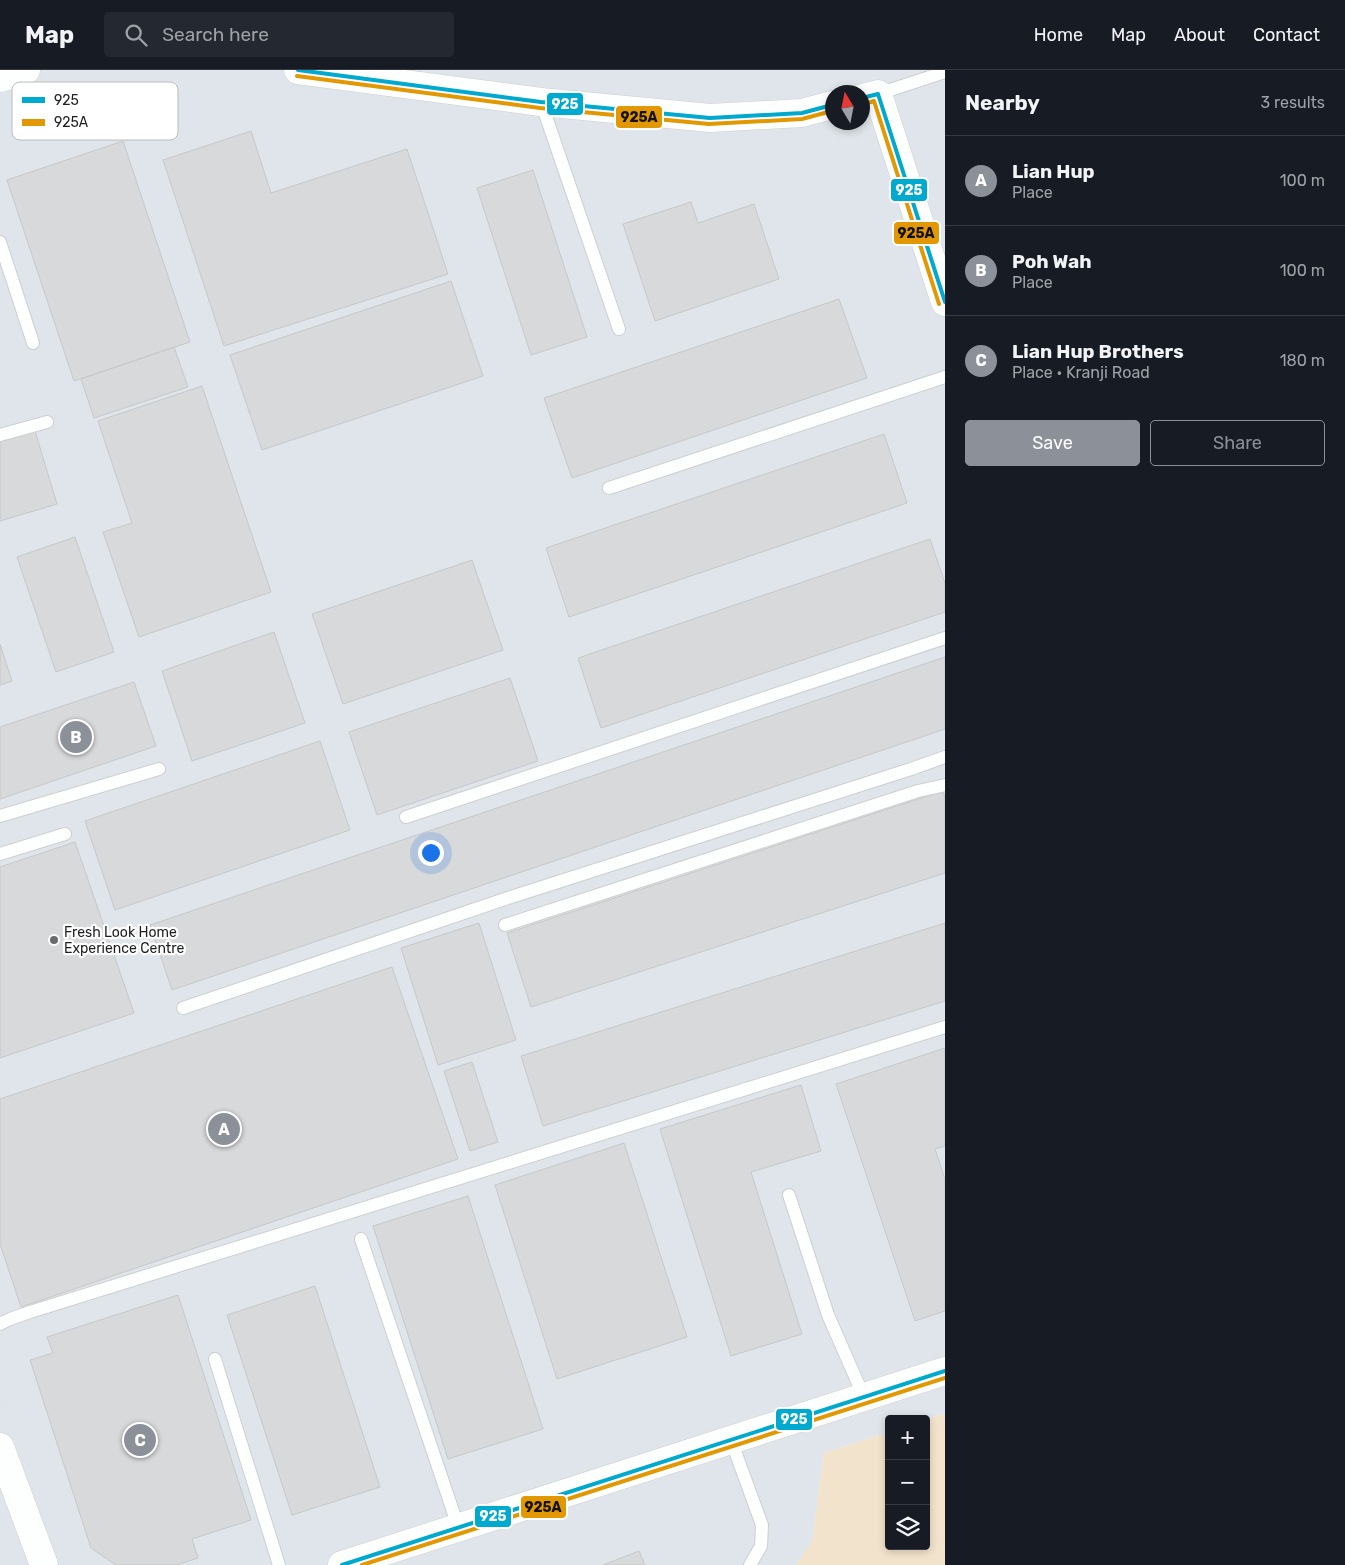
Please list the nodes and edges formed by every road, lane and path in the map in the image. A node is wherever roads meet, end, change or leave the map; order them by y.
1 (26, 70) edge
2 (298, 70) edge
3 (945, 72) edge
4 (0, 78) edge
5 (870, 96) edge
6 (541, 102) junction
7 (825, 107) edge
8 (0, 242) edge
9 (945, 302) edge
10 (619, 328) dead end
11 (33, 343) dead end
12 (945, 377) edge
13 (47, 422) dead end
14 (0, 435) edge
15 (609, 488) dead end
16 (945, 638) edge
17 (945, 757) edge
18 (159, 769) dead end
19 (945, 785) edge
20 (0, 816) edge
21 (406, 818) dead end
22 (65, 834) dead end
23 (0, 854) edge
24 (505, 925) dead end
25 (183, 1008) dead end
26 (945, 1026) edge
27 (789, 1195) dead end
28 (361, 1239) dead end
29 (3, 1320) edge
30 (215, 1359) dead end
31 (945, 1371) edge
32 (864, 1397) junction
33 (731, 1440) junction
34 (0, 1447) edge
35 (459, 1529) junction
36 (44, 1565) edge
37 (279, 1565) edge
38 (342, 1565) edge
39 (750, 1565) edge

1 - 4 street
2 - 6 street
3 - 5 lane
5 - 9 street
6 - 7 street
6 - 10 lane
8 - 11 lane
12 - 15 lane
13 - 14 lane
16 - 21 lane
17 - 25 lane
18 - 20 lane
19 - 24 lane
22 - 23 lane
26 - 29 lane
27 - 32 lane
28 - 35 lane
30 - 37 lane
31 - 32 street
32 - 33 street
33 - 35 street
33 - 39 lane
34 - 36 street
35 - 38 street

